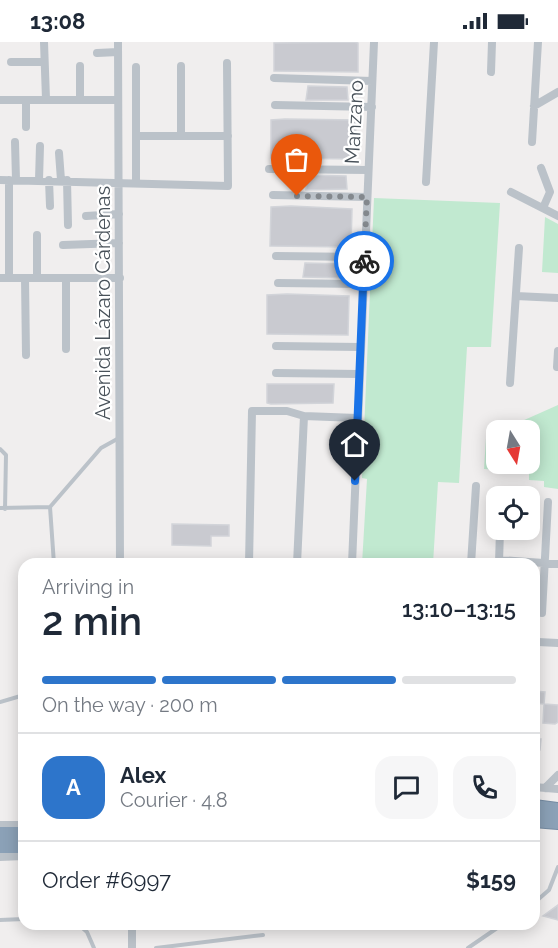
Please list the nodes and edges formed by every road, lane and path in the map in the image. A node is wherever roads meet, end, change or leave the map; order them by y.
1 (44, 42) edge
2 (118, 42) edge
3 (374, 42) edge
4 (434, 42) edge
5 (492, 42) edge
6 (538, 42) edge
7 (118, 52) junction
8 (97, 53) dead end
9 (10, 62) dead end
10 (44, 62) junction
11 (227, 63) dead end
12 (80, 66) dead end
13 (180, 66) dead end
14 (136, 67) dead end
15 (491, 72) dead end
16 (274, 78) dead end
17 (372, 81) junction
18 (558, 92) edge
19 (26, 99) junction
20 (46, 99) junction
21 (0, 100) edge
22 (80, 100) junction
23 (118, 100) junction
24 (275, 105) dead end
25 (534, 106) junction
26 (372, 107) junction
27 (26, 127) dead end
28 (181, 135) junction
29 (136, 136) junction
30 (228, 136) junction
31 (15, 142) dead end
32 (532, 142) dead end
33 (40, 146) dead end
34 (59, 153) dead end
35 (541, 168) dead end
36 (269, 169) dead end
37 (368, 170) junction
38 (8, 180) edge
39 (39, 180) junction
40 (49, 180) junction
41 (64, 180) junction
42 (119, 182) junction
43 (426, 182) dead end
44 (136, 183) junction
45 (511, 192) dead end
46 (273, 195) dead end
47 (367, 197) junction
48 (50, 206) dead end
49 (543, 208) junction
50 (119, 214) junction
51 (86, 216) dead end
52 (558, 216) edge
53 (68, 225) dead end
54 (37, 235) dead end
55 (119, 243) junction
56 (63, 244) dead end
57 (519, 248) dead end
58 (276, 256) dead end
59 (364, 257) junction
60 (0, 278) edge
61 (9, 278) junction
62 (25, 278) junction
63 (37, 278) junction
64 (66, 278) junction
65 (120, 278) junction
66 (278, 283) dead end
67 (363, 284) junction
68 (516, 296) junction
69 (558, 298) edge
70 (276, 346) dead end
71 (361, 347) junction
72 (66, 349) dead end
73 (558, 351) edge
74 (26, 355) dead end
75 (557, 368) edge
76 (276, 373) dead end
77 (359, 374) junction
78 (510, 383) dead end
79 (304, 416) junction
80 (357, 418) junction
81 (120, 438) junction
82 (0, 448) edge
83 (476, 486) dead end
84 (548, 502) dead end
85 (50, 507) junction
86 (2, 508) edge
87 (500, 540) edge
88 (54, 558) edge
89 (120, 558) edge
90 (249, 558) edge
91 (297, 558) edge
92 (352, 558) edge
93 (471, 558) edge
94 (499, 558) edge
95 (540, 563) edge
96 (544, 563) junction
97 (558, 564) edge
98 (542, 613) dead end
99 (540, 642) edge
100 (558, 643) edge
101 (18, 697) edge
102 (0, 702) edge
103 (558, 775) edge
104 (540, 788) edge
105 (545, 788) junction
106 (558, 789) edge
107 (540, 808) edge
108 (558, 810) edge
109 (540, 820) edge
110 (558, 822) edge
111 (0, 825) edge
112 (18, 825) edge
113 (0, 834) edge
114 (18, 834) edge
115 (0, 846) edge
116 (18, 846) edge
117 (18, 856) edge
118 (0, 857) edge
119 (558, 867) edge
120 (540, 898) edge
121 (18, 919) edge
122 (0, 920) edge
123 (85, 930) edge
124 (132, 930) edge
125 (494, 930) edge
126 (263, 935) dead end
127 (94, 948) edge
128 (132, 948) edge
129 (156, 948) edge
130 (468, 948) edge

1 - 10 street
2 - 7 street, Avenida Lázaro Cárdenas
3 - 17 street, Manzano
4 - 43 street
5 - 15 street
6 - 25 street
7 - 8 street
7 - 23 street, Avenida Lázaro Cárdenas
9 - 10 street
10 - 20 street
11 - 30 street
12 - 22 street
13 - 28 street
14 - 29 street
16 - 17 street
17 - 26 street, Manzano
18 - 25 street
19 - 20 street
19 - 21 street
19 - 27 street
20 - 22 street
22 - 23 street
23 - 42 street, Avenida Lázaro Cárdenas
24 - 26 street
25 - 32 street
26 - 37 street, Manzano
28 - 29 street
28 - 30 street
29 - 44 street
30 - 44 street
31 - 38 street
33 - 39 street
34 - 41 street
35 - 49 street
36 - 37 street
37 - 47 street, Manzano
38 - 39 street
38 - 61 street
39 - 40 street
40 - 41 street
40 - 48 street
41 - 42 street
41 - 53 street
42 - 44 street
42 - 50 street, Avenida Lázaro Cárdenas
45 - 49 street
46 - 47 street
47 - 59 street, Manzano
49 - 52 street
50 - 51 street
50 - 55 street, Avenida Lázaro Cárdenas
54 - 63 street
55 - 56 street
55 - 65 street, Avenida Lázaro Cárdenas
57 - 68 street
58 - 59 street
59 - 67 street, Manzano
60 - 61 street
61 - 62 street
62 - 63 street
62 - 74 street
63 - 64 street
64 - 65 street
64 - 72 street
65 - 81 street, Avenida Lázaro Cárdenas
66 - 67 street
67 - 71 street, Manzano
68 - 69 street
68 - 78 street
70 - 71 street
71 - 77 street, Manzano
73 - 75 street
76 - 77 street
77 - 80 street, Manzano
79 - 80 street
79 - 90 street
79 - 91 street
80 - 92 street, Manzano
81 - 85 lane
81 - 89 street, Avenida Lázaro Cárdenas
82 - 86 lane
83 - 93 street
84 - 96 street
85 - 86 lane
85 - 88 lane
87 - 94 street
95 - 96 street
96 - 97 street
96 - 98 street
99 - 100 street
101 - 102 lane
103 - 105 street
104 - 105 street
105 - 106 street
107 - 108 highway
109 - 110 highway
111 - 112 street
113 - 114 highway
115 - 116 highway
117 - 118 street
119 - 120 lane
121 - 122 lane
123 - 127 lane
124 - 128 street
125 - 130 lane
126 - 129 lane

